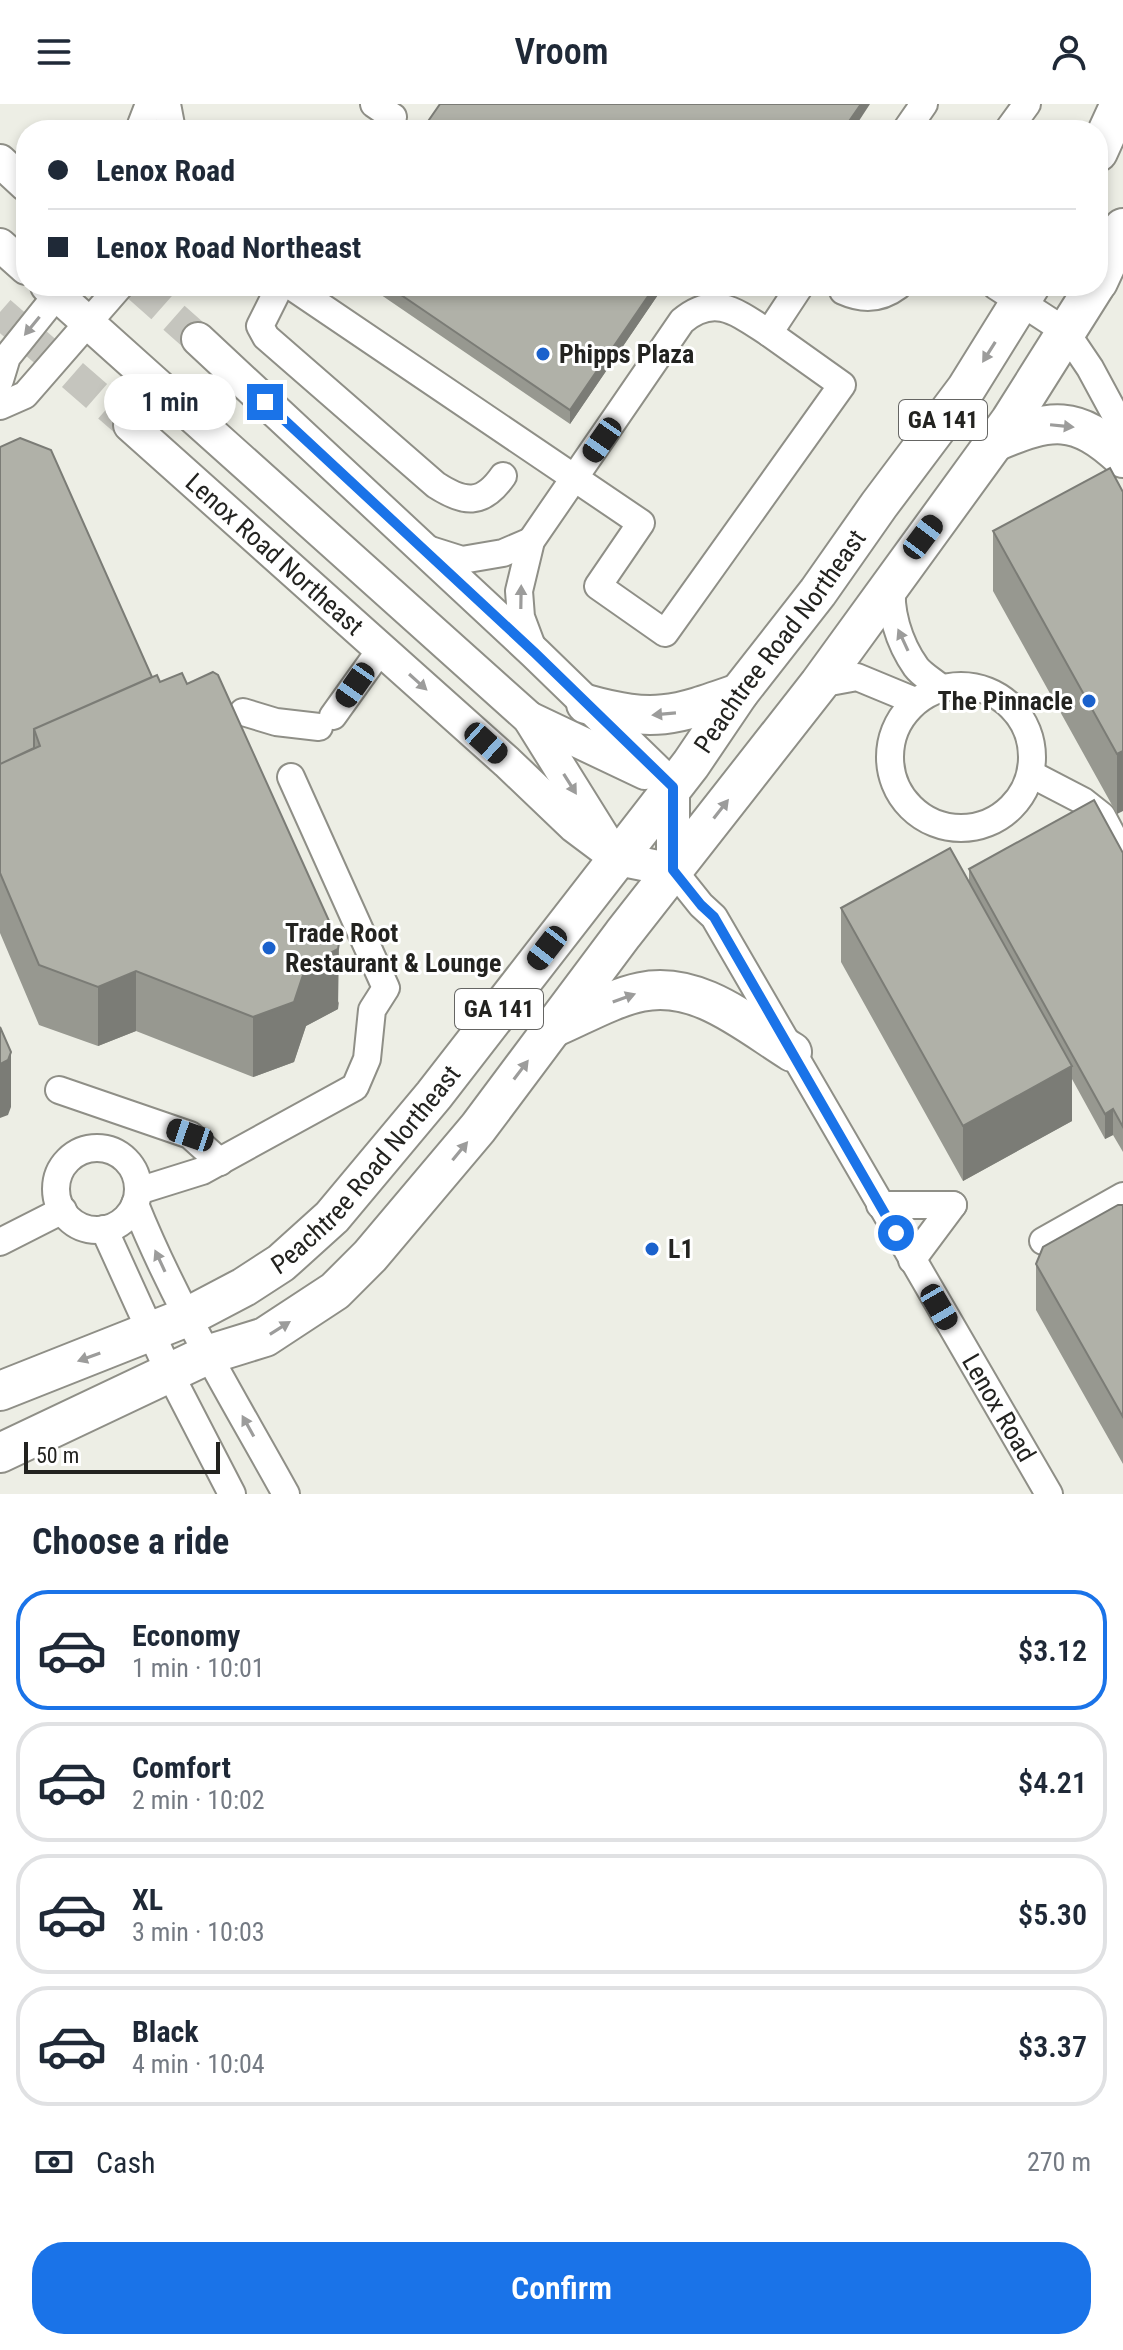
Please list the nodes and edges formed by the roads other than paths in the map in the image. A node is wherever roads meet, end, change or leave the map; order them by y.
1 (374, 104) edge
2 (1120, 104) edge
3 (391, 120) edge
4 (1108, 130) edge
5 (0, 161) edge
6 (16, 176) edge
7 (1123, 228) edge
8 (0, 245) edge
9 (16, 259) edge
10 (1108, 260) edge
11 (51, 296) edge
12 (63, 296) edge
13 (111, 296) edge
14 (275, 296) edge
15 (306, 296) edge
16 (793, 296) edge
17 (1013, 296) edge
18 (1020, 296) edge
19 (1089, 296) edge
20 (89, 322) junction
21 (1065, 331) junction
22 (769, 333) junction
23 (198, 339) tunnel mouth
24 (0, 380) edge
25 (0, 406) edge
26 (130, 425) tunnel mouth
27 (1123, 429) edge
28 (995, 442) junction
29 (1123, 458) edge
30 (503, 476) dead end
31 (575, 478) junction
32 (531, 541) junction
33 (422, 547) junction
34 (893, 581) junction
35 (381, 649) junction
36 (535, 653) junction
37 (819, 684) junction
38 (941, 688) junction
39 (739, 693) junction
40 (915, 701) junction
41 (586, 704) junction
42 (243, 712) dead end
43 (529, 718) junction
44 (1031, 774) junction
45 (291, 777) dead end
46 (673, 787) junction
47 (1123, 856) edge
48 (618, 859) junction
49 (673, 870) junction
50 (553, 1028) junction
51 (792, 1052) junction
52 (59, 1090) dead end
53 (220, 1162) junction
54 (1123, 1196) edge
55 (137, 1198) junction
56 (880, 1205) junction
57 (63, 1210) junction
58 (104, 1229) junction
59 (1043, 1241) dead end
60 (0, 1242) edge
61 (912, 1260) junction
62 (187, 1317) junction
63 (152, 1333) junction
64 (207, 1355) junction
65 (169, 1372) junction
66 (0, 1391) edge
67 (0, 1453) edge
68 (232, 1494) edge
69 (286, 1494) edge
70 (1049, 1494) edge

1 - 3 street
2 - 4 highway
5 - 6 main road
7 - 10 highway, Peachtree Road Northeast / GA 141
8 - 9 main road
11 -> 24 street
12 - 20 main road
13 - 20 street
14 - 30 street
15 - 31 street
16 - 22 street
17 -> 39 highway, Peachtree Road Northeast / GA 141
18 - 21 street
19 - 21 highway, Peachtree Road Northeast / GA 141
20 - 25 street
20 - 43 main road
21 - 27 street
21 - 28 highway, Peachtree Road Northeast / GA 141
22 - 31 street
22 - 31 street
23 - 33 main road
26 - 35 main road, Lenox Road Northeast
28 -> 29 highway
28 - 34 highway, Peachtree Road Northeast / GA 141
31 - 32 street
32 - 33 street
36 -> 32 street
33 - 36 main road
34 - 37 highway, Peachtree Road Northeast / GA 141
38 -> 34 street
35 - 42 street
35 -> 48 main road, Lenox Road Northeast
36 - 41 main road
37 - 40 street
49 -> 37 highway, Peachtree Road Northeast / GA 141
38 - 40 street
38 - 44 street
39 -> 41 highway
39 - 46 highway, Peachtree Road Northeast / GA 141
40 - 44 street
41 - 46 main road
43 - 46 main road
43 -> 48 main road
44 - 47 street
45 - 53 street
46 - 48 highway, Peachtree Road Northeast / GA 141
46 - 49 main road
48 - 49 main road, Lenox Road Northeast
48 - 62 highway, Peachtree Road Northeast / GA 141
49 - 50 highway, Peachtree Road Northeast / GA 141
49 - 51 street, Lenox Road
50 -> 51 highway
64 -> 50 highway, Peachtree Road Northeast / GA 141
51 - 56 street, Lenox Road
52 - 53 street
53 - 55 street
54 - 59 street
55 - 57 street
55 - 58 street
62 -> 55 street
56 - 61 street, Lenox Road
56 - 61 street
57 - 58 street
57 - 60 street
58 - 63 street
61 - 70 street, Lenox Road
62 - 63 highway, Peachtree Road Northeast / GA 141
62 - 64 street
63 - 65 street
63 -> 66 highway, Peachtree Road Northeast / GA 141
64 - 65 highway, GA 141
69 -> 64 street
65 - 67 highway, GA 141
65 - 68 street

